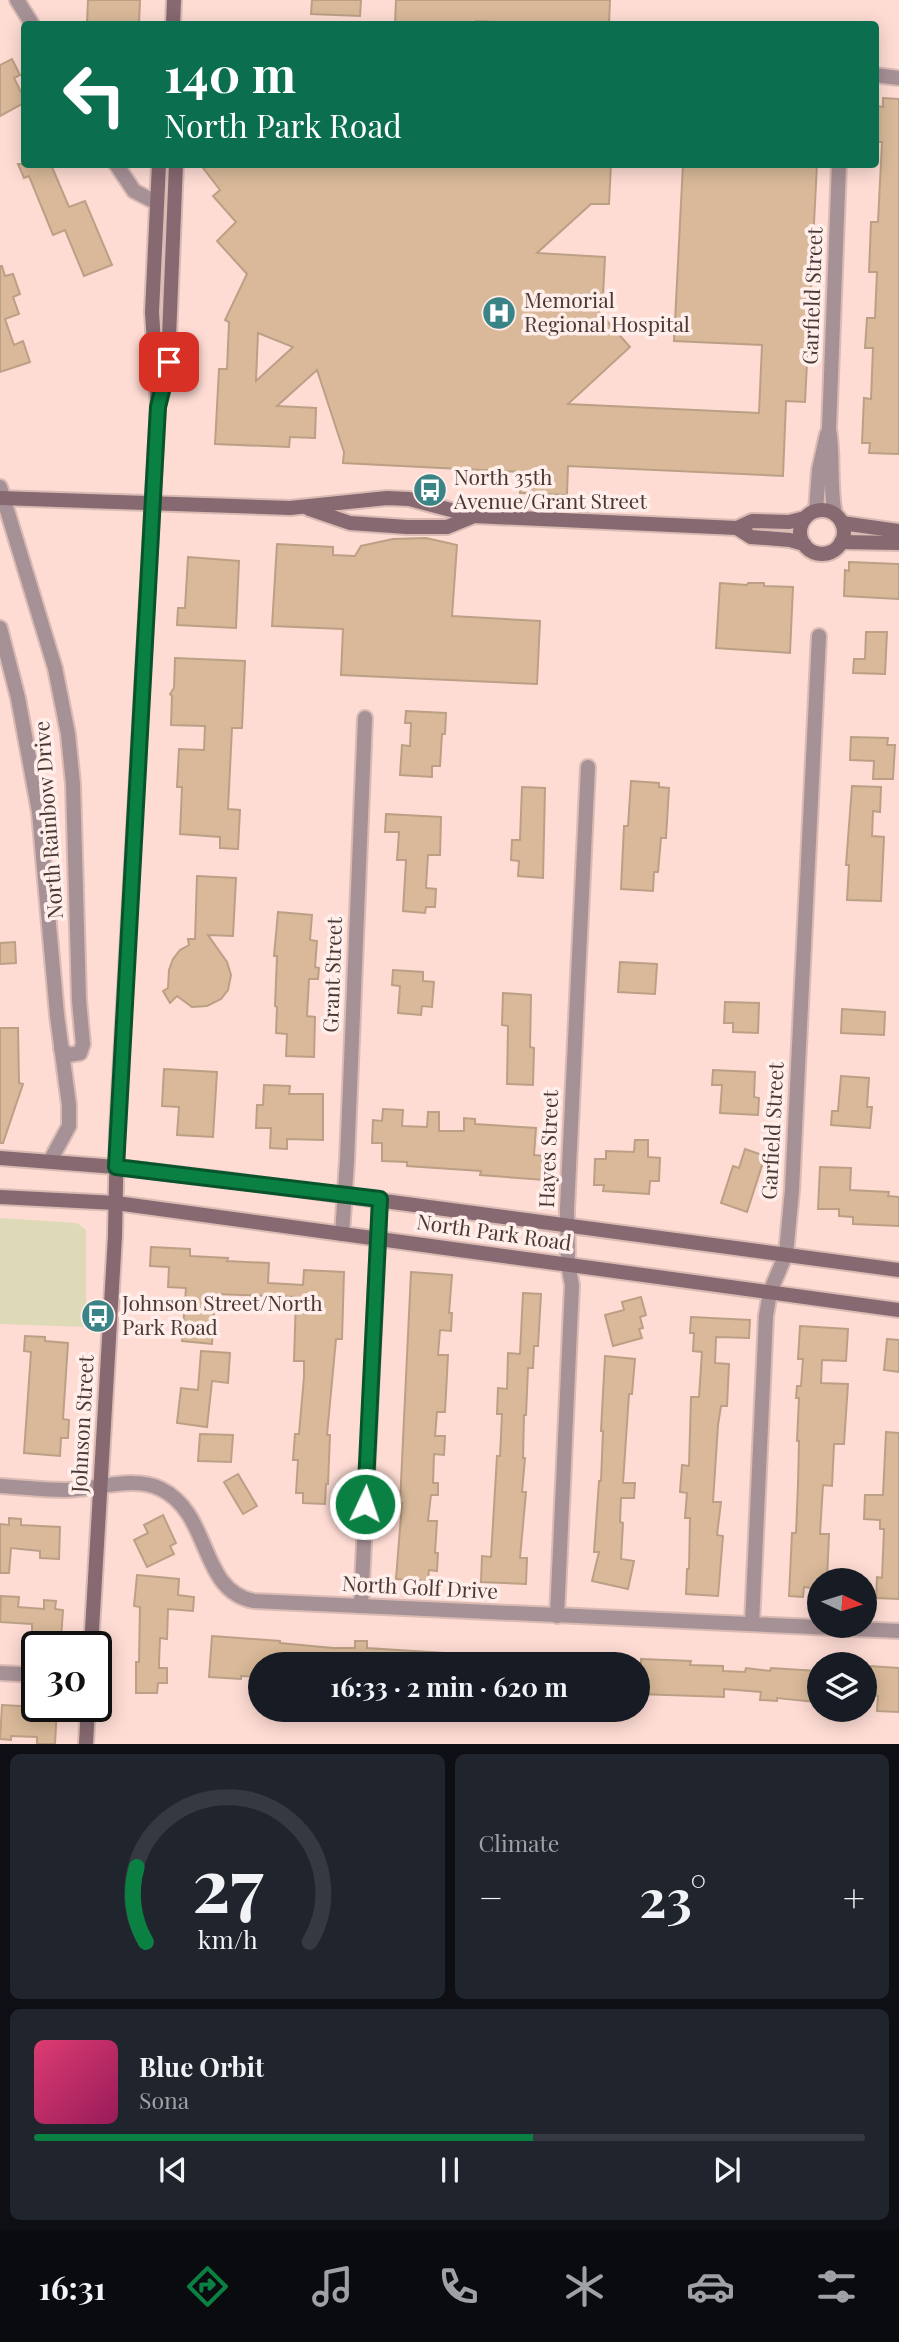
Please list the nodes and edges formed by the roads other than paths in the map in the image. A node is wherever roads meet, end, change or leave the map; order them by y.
1 (17, 0) edge
2 (174, 0) edge
3 (30, 21) edge
4 (173, 21) edge
5 (879, 76) edge
6 (899, 78) edge
7 (119, 168) edge
8 (159, 168) edge
9 (176, 168) edge
10 (839, 168) edge
11 (157, 203) junction
12 (158, 407) junction
13 (829, 429) junction
14 (2, 494) edge
15 (152, 503) junction
16 (304, 507) junction
17 (810, 514) junction
18 (474, 516) junction
19 (838, 518) junction
20 (737, 528) junction
21 (899, 531) edge
22 (841, 542) junction
23 (899, 543) edge
24 (804, 544) junction
25 (0, 628) edge
26 (820, 636) dead end
27 (365, 718) dead end
28 (587, 767) dead end
29 (61, 1048) junction
30 (0, 1158) edge
31 (50, 1161) junction
32 (116, 1167) junction
33 (345, 1195) junction
34 (0, 1197) edge
35 (380, 1199) junction
36 (116, 1203) junction
37 (568, 1225) junction
38 (342, 1234) junction
39 (378, 1239) junction
40 (786, 1254) junction
41 (568, 1264) junction
42 (899, 1270) edge
43 (770, 1292) junction
44 (899, 1310) edge
45 (0, 1486) edge
46 (101, 1487) junction
47 (361, 1606) junction
48 (557, 1616) junction
49 (752, 1624) junction
50 (93, 1631) edge
51 (899, 1631) edge
52 (0, 1673) edge
53 (21, 1674) edge
54 (87, 1722) edge
55 (86, 1744) edge

1 - 3 street
2 - 4 street
5 - 6 street
7 - 11 street
8 - 11 street, Johnson Street
9 - 12 street, Johnson Street
10 - 13 street, Garfield Street
11 - 12 street, Johnson Street
12 - 15 street, Johnson Street
13 - 17 street, Garfield Street
13 - 19 street, Garfield Street
14 - 15 street
14 - 29 street, North Rainbow Drive
15 - 16 street
15 - 32 street, Johnson Street
16 - 18 street
16 - 18 street
17 - 19 street
17 - 20 street
17 - 24 street
18 - 20 street
19 - 21 street
19 - 22 street
20 - 24 street
22 - 23 street
22 - 24 street
25 - 29 street, North Rainbow Drive
26 - 40 street, Garfield Street
27 - 33 street, Grant Street
28 - 37 street, Hayes Street
29 - 31 street, North Rainbow Drive
30 - 31 street, North Park Road
31 - 32 street, North Park Road
32 - 33 street, North Park Road
32 - 36 street, Johnson Street
33 - 35 street, North Park Road
33 - 38 street, Grant Street
34 - 36 street, North Park Road
35 - 37 street, North Park Road
35 - 39 street
36 - 38 street, North Park Road
36 - 46 street, Johnson Street
37 - 40 street, North Park Road
37 - 41 street, Hayes Street
38 - 39 street, North Park Road
39 - 41 street, North Park Road
39 - 47 street
40 - 42 street, North Park Road
40 - 43 street, Garfield Street
41 - 43 street, North Park Road
41 - 48 street, Hayes Street
43 - 44 street, North Park Road
43 - 49 street, Garfield Street
45 - 46 street, North Golf Drive
46 - 47 street, North Golf Drive
46 - 50 street, Johnson Street
47 - 48 street, North Golf Drive
48 - 49 street, North Golf Drive
49 - 51 street, North Golf Drive
52 - 53 street
54 - 55 street

